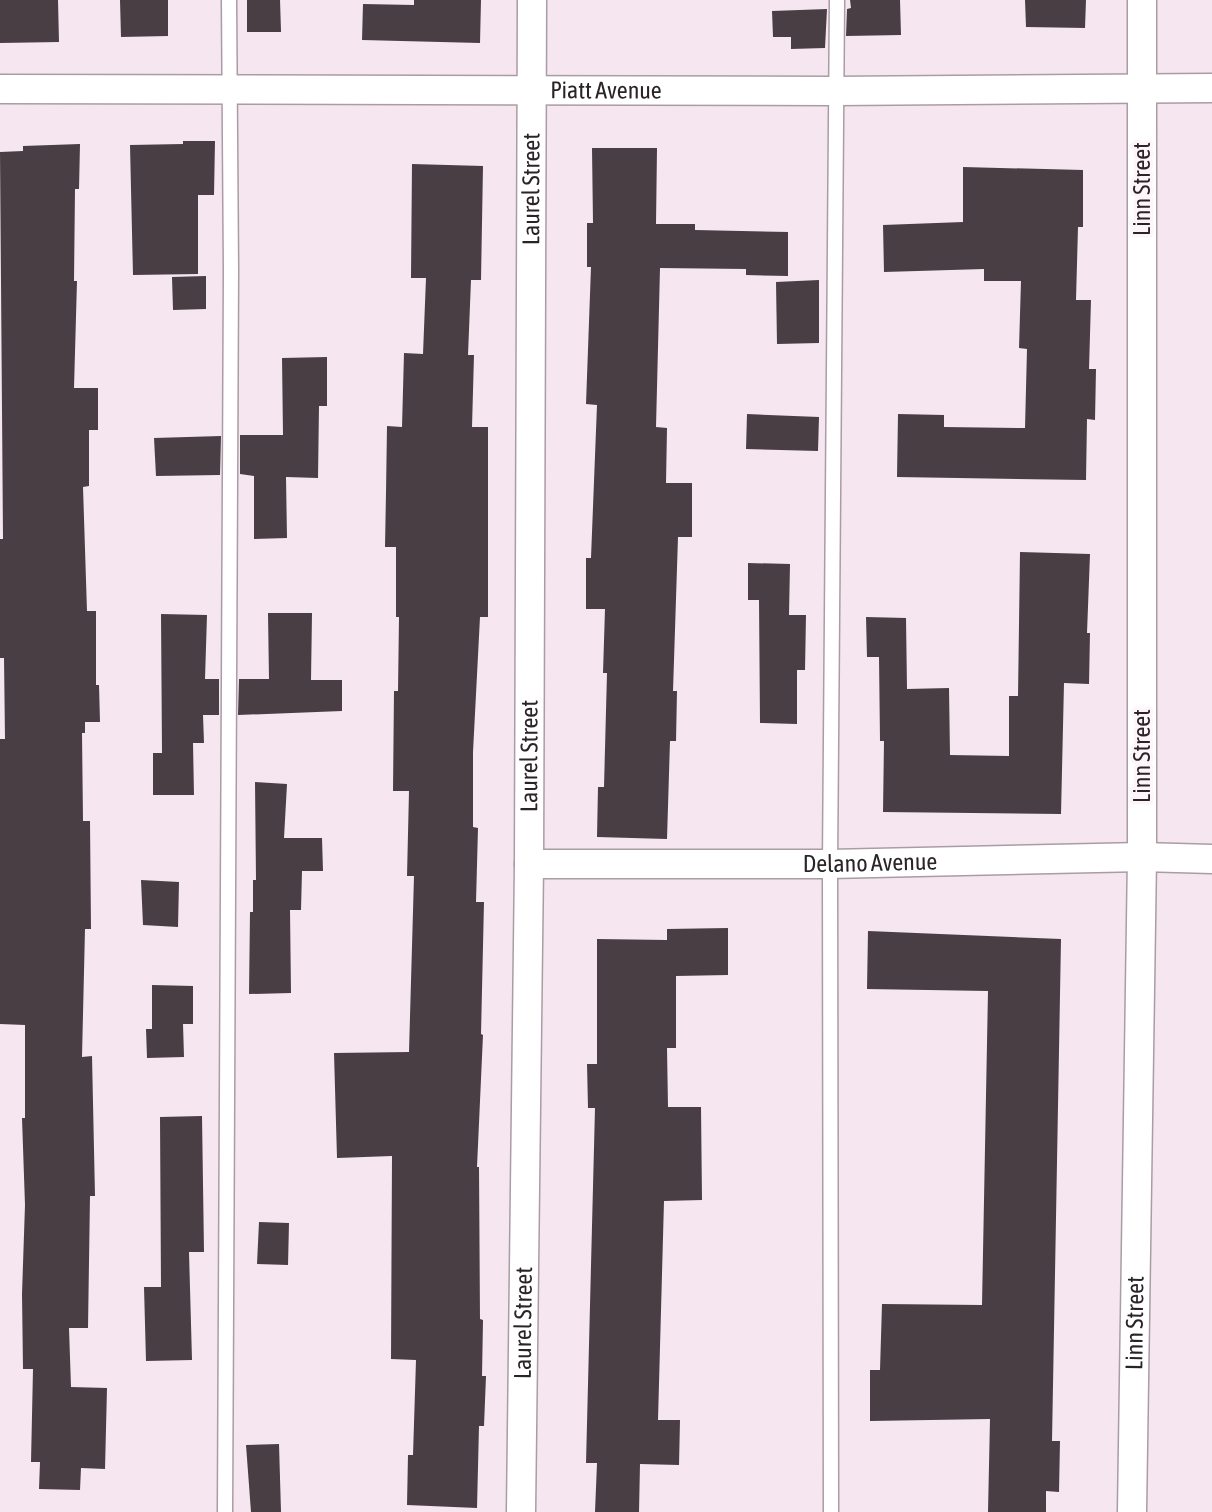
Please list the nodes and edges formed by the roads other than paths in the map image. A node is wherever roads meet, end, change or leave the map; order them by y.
1 (229, 0) edge
2 (532, 0) edge
3 (837, 0) edge
4 (1142, 0) edge
5 (1142, 88) junction
6 (1212, 88) edge
7 (0, 89) edge
8 (228, 90) junction
9 (532, 90) junction
10 (835, 91) junction
11 (1142, 857) junction
12 (1212, 859) edge
13 (529, 864) junction
14 (830, 864) junction
15 (225, 1512) edge
16 (521, 1512) edge
17 (831, 1512) edge
18 (1132, 1512) edge

1 - 8 lane
2 - 9 street, Laurel Street
3 - 10 lane
4 - 5 street, Linn Street
5 - 6 street, Piatt Avenue
5 - 10 street, Piatt Avenue
5 - 11 street, Linn Street
7 - 8 street, Piatt Avenue
8 - 9 street, Piatt Avenue
8 - 15 lane
9 - 10 street, Piatt Avenue
9 - 13 street, Laurel Street
10 - 14 lane
11 - 12 street, Delano Avenue
11 - 14 street, Delano Avenue
11 - 18 street, Linn Street
13 - 14 street, Delano Avenue
13 - 16 street, Laurel Street
14 - 17 lane

